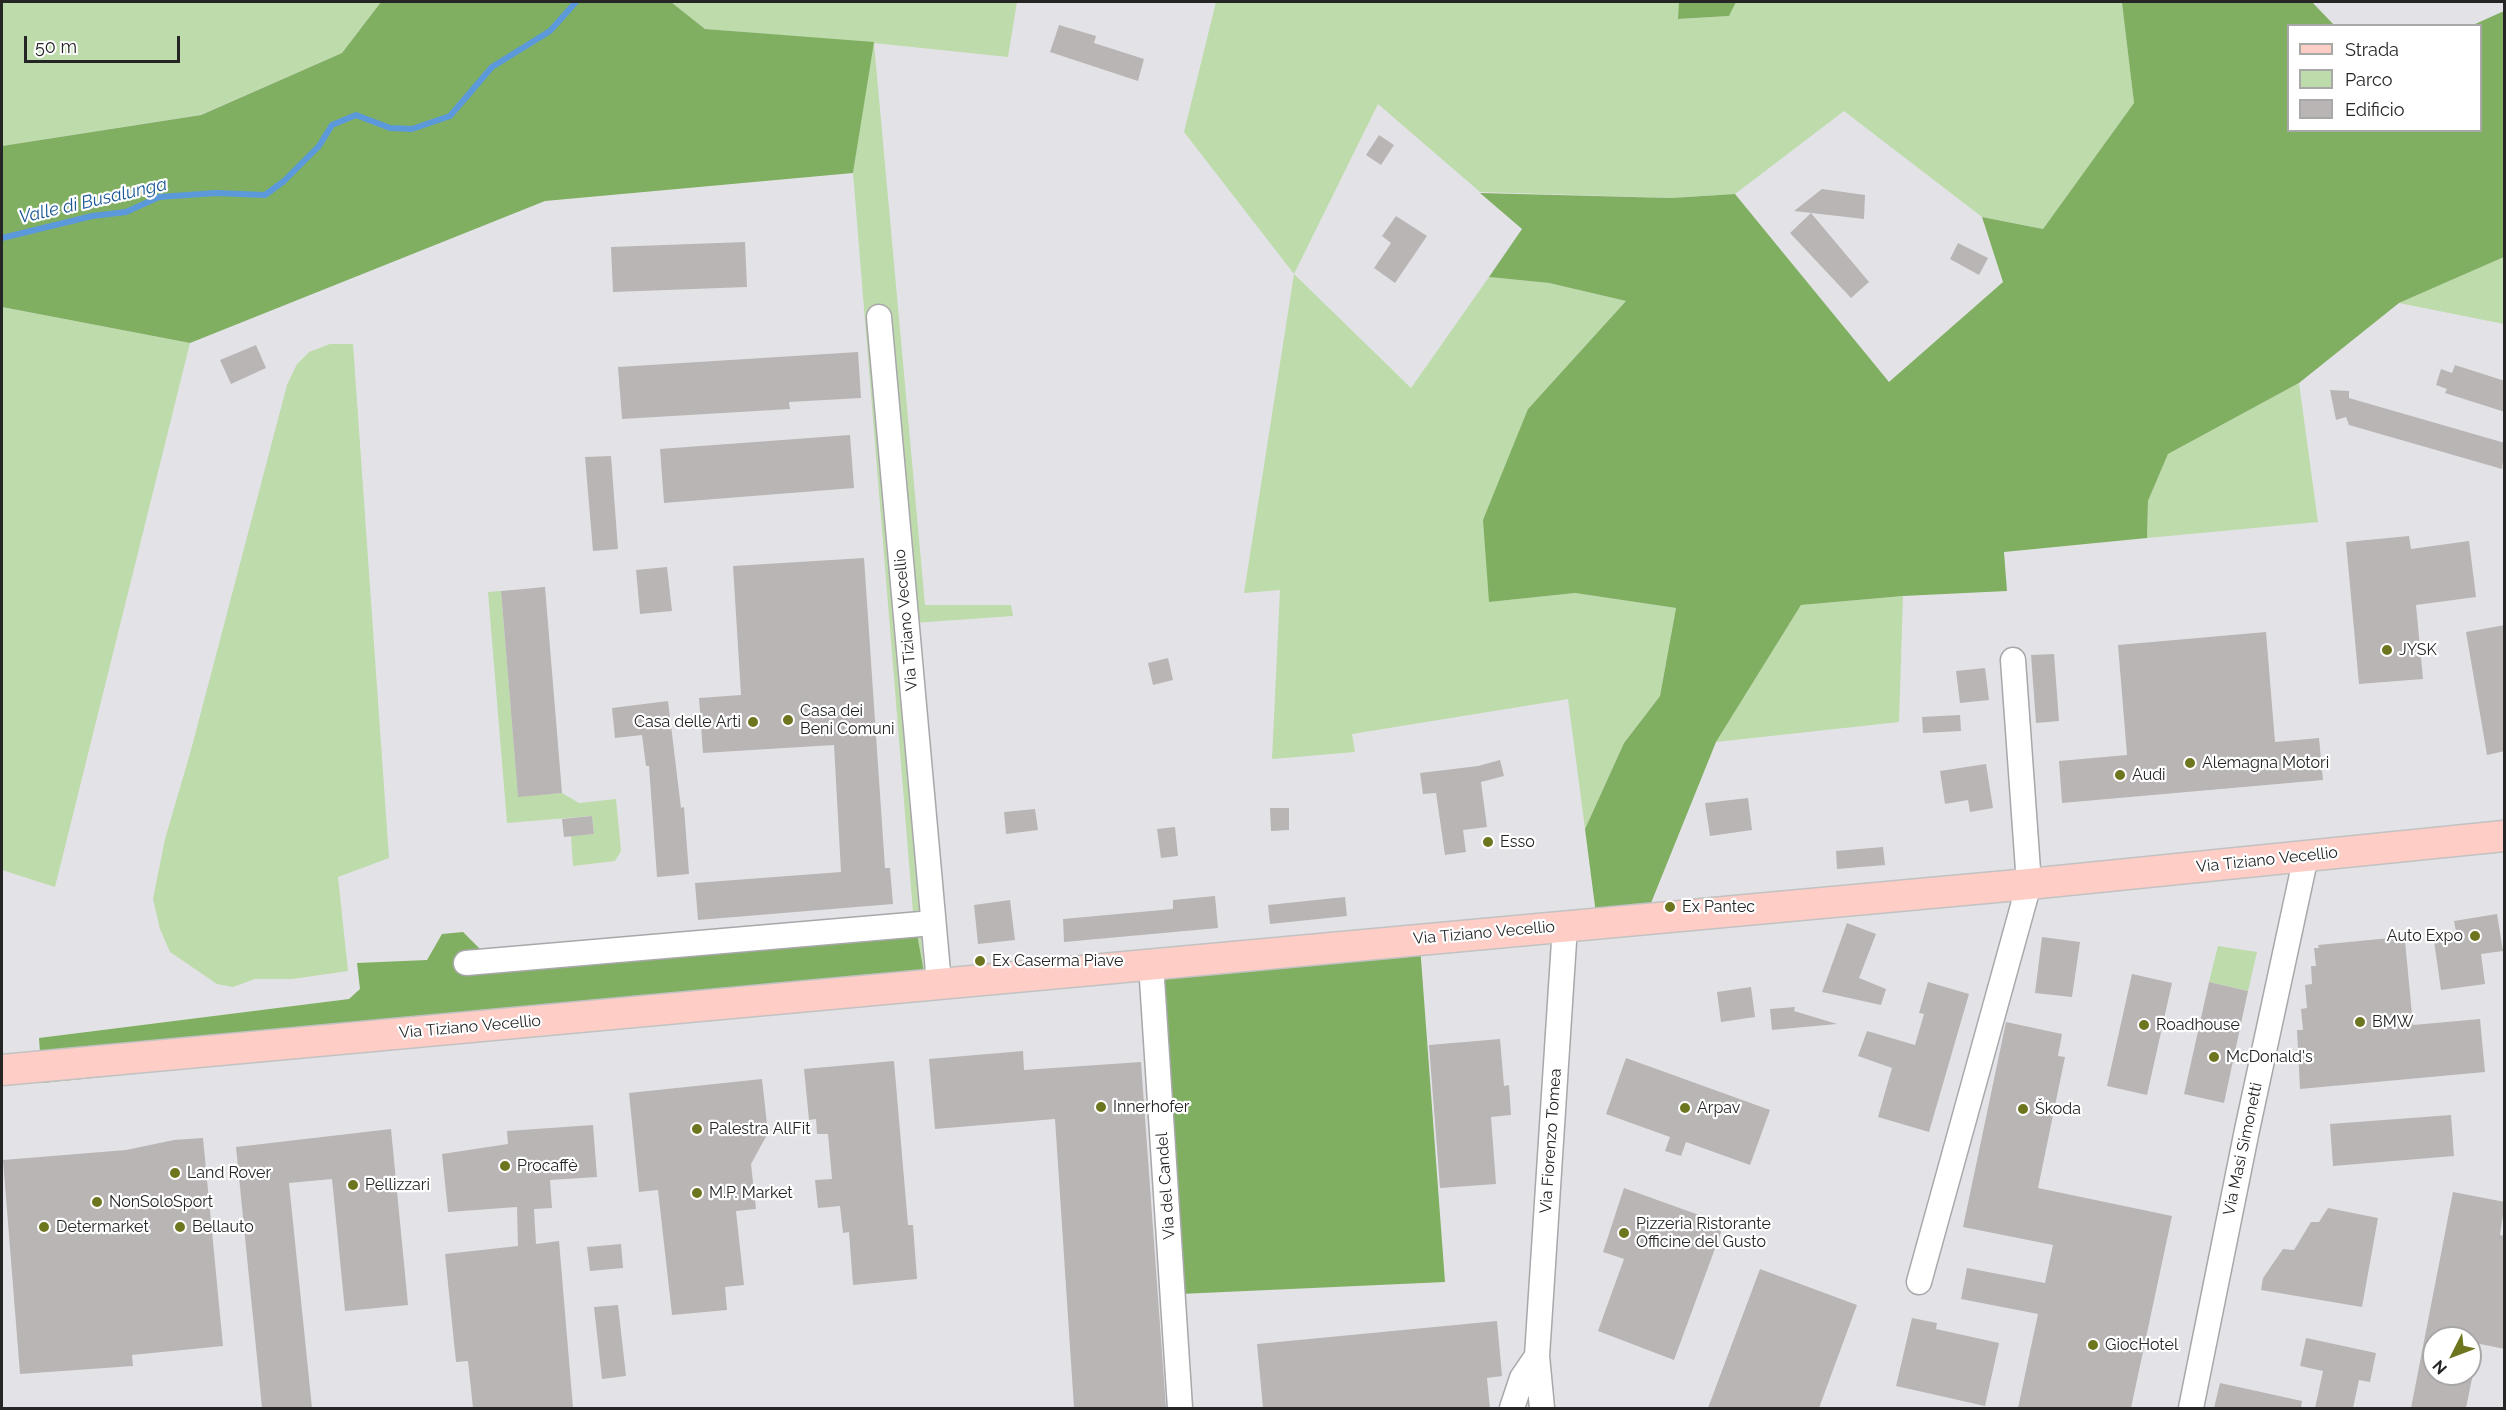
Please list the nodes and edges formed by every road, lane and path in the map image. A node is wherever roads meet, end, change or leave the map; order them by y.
1 (879, 317) dead end
2 (2013, 660) dead end
3 (2505, 836) edge
4 (2306, 856) junction
5 (2029, 884) junction
6 (933, 923) junction
7 (1564, 926) junction
8 (466, 963) dead end
9 (1151, 964) junction
10 (939, 983) junction
11 (2, 1070) edge
12 (1919, 1282) dead end
13 (1537, 1356) junction
14 (1180, 1408) edge
15 (1512, 1408) edge
16 (1542, 1408) edge
17 (2191, 1408) edge

1 - 6 street, Via Tiziano Vecellio
2 - 5 street
3 - 4 main road, Via Tiziano Vecellio
4 - 5 main road, Via Tiziano Vecellio
4 - 17 street, Via Masi Simonetti
5 - 7 main road, Via Tiziano Vecellio
5 - 12 street
6 - 8 street
6 - 10 street, Via Tiziano Vecellio
7 - 9 main road, Via Tiziano Vecellio
7 - 13 street, Via Fiorenzo Tomea
9 - 10 main road, Via Tiziano Vecellio
9 - 14 street, Via del Candel
10 - 11 main road, Via Tiziano Vecellio
13 - 15 street, Via Fiorenzo Tomea
13 - 16 street, Via Fiorenzo Tomea

